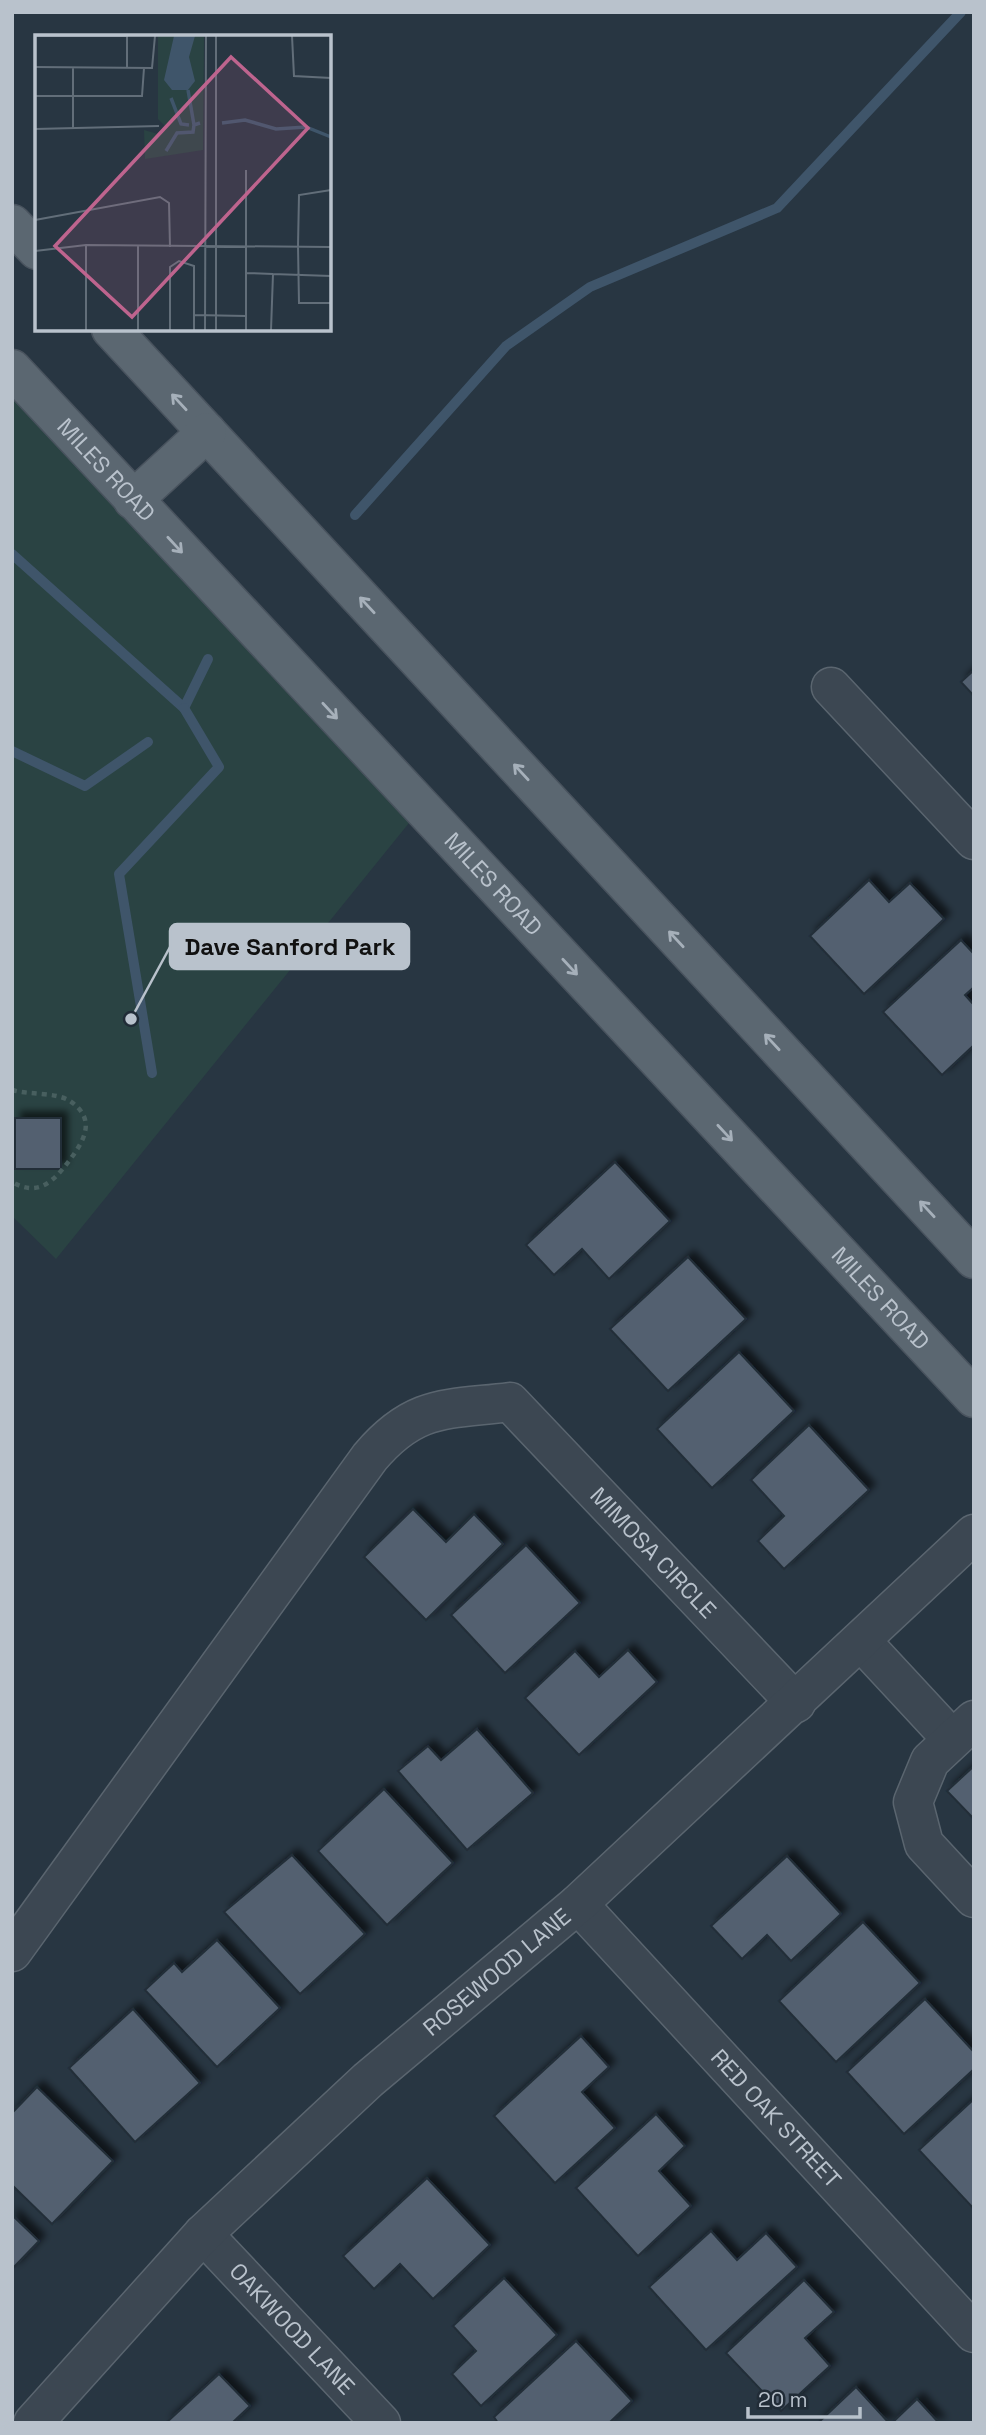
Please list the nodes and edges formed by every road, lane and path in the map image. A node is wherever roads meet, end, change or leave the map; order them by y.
1 (12, 224) edge
2 (35, 248) edge
3 (113, 331) edge
4 (12, 369) edge
5 (207, 432) junction
6 (133, 500) junction
7 (831, 687) dead end
8 (974, 840) edge
9 (12, 1090) edge
10 (12, 1182) edge
11 (974, 1259) edge
12 (974, 1398) edge
13 (974, 1534) edge
14 (861, 1642) junction
15 (796, 1703) junction
16 (962, 1729) edge
17 (974, 1898) edge
18 (578, 1903) junction
19 (12, 1952) edge
20 (204, 2234) junction
21 (974, 2333) edge
22 (33, 2423) edge
23 (381, 2423) edge

1 - 2 main road
5 -> 3 main road
4 - 6 main road, MILES ROAD
5 - 6 main road
11 -> 5 main road
6 -> 12 main road, MILES ROAD
7 - 8 street
9 - 10 path
13 - 14 street, ROSEWOOD LANE
14 - 15 street, ROSEWOOD LANE
14 - 16 street
15 - 18 street, ROSEWOOD LANE
15 - 19 street, MIMOSA CIRCLE
16 - 17 street
18 - 20 street, ROSEWOOD LANE
18 - 21 street, RED OAK STREET
20 - 22 street, ROSEWOOD LANE
20 - 23 street, OAKWOOD LANE

